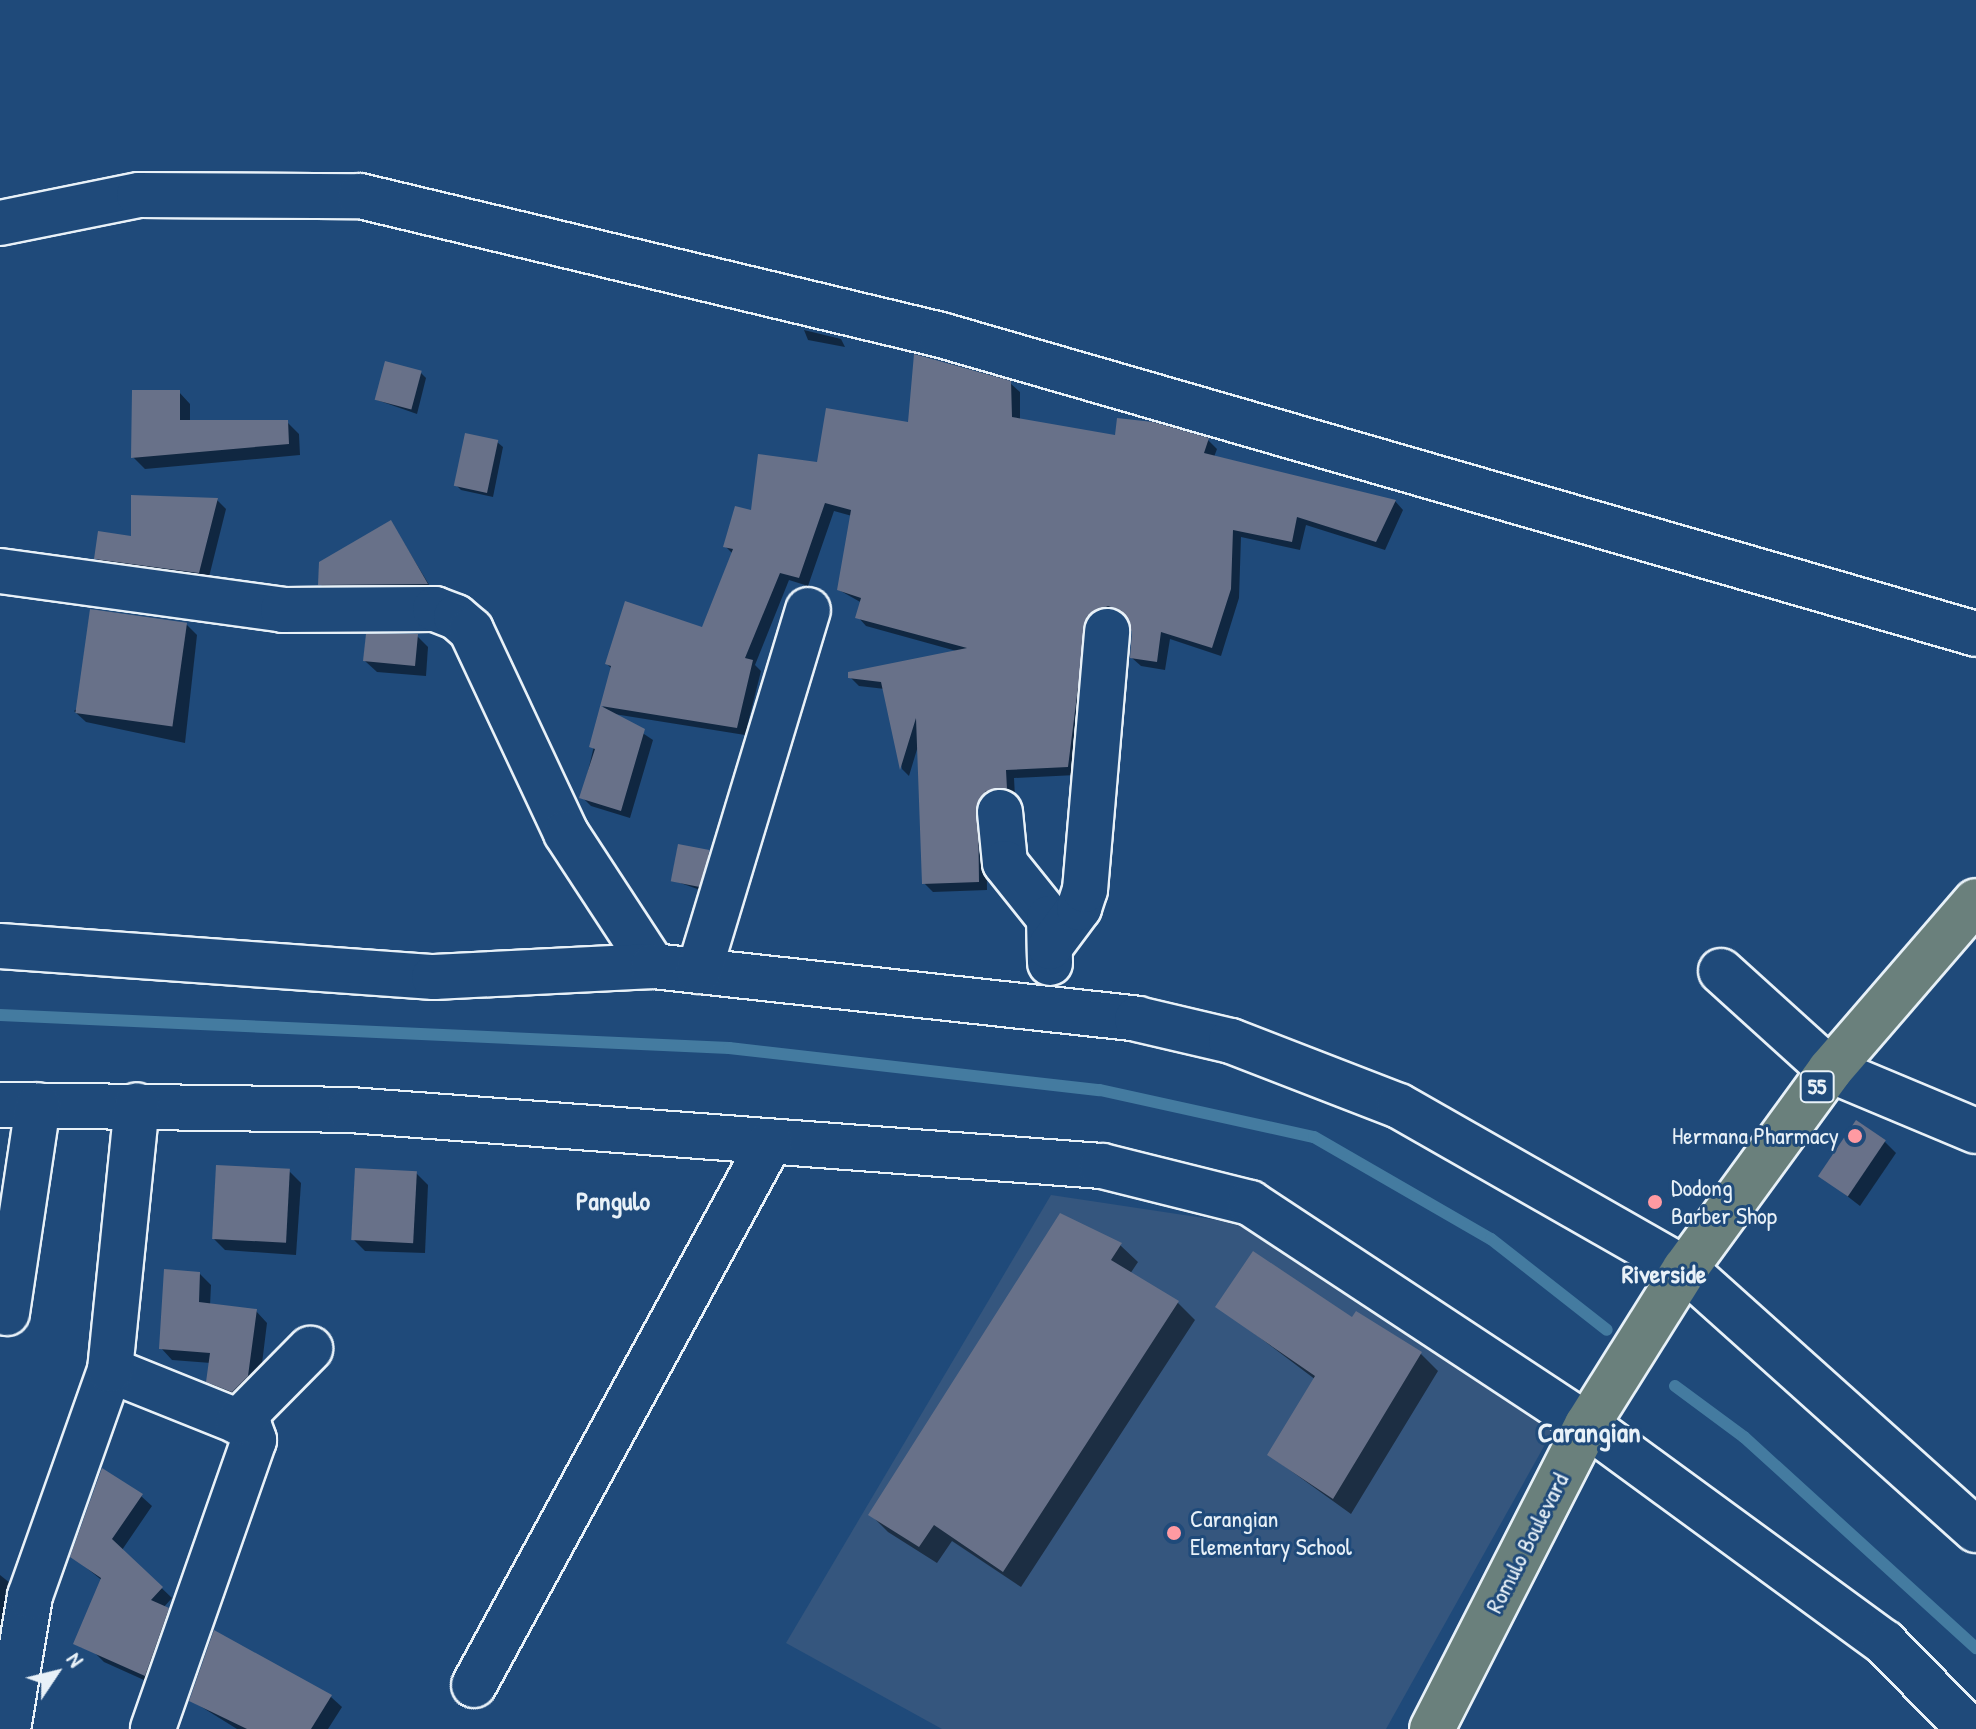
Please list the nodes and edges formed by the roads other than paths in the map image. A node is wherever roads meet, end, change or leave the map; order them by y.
1 (0, 223) edge
2 (0, 571) edge
3 (808, 610) dead end
4 (1107, 631) dead end
5 (1976, 634) edge
6 (1000, 812) dead end
7 (1976, 901) edge
8 (0, 946) edge
9 (1050, 947) junction
10 (653, 966) junction
11 (699, 971) junction
12 (1721, 971) dead end
13 (1051, 1009) junction
14 (1830, 1070) junction
15 (19, 1105) edge
16 (137, 1105) junction
17 (1976, 1131) edge
18 (770, 1142) junction
19 (1685, 1269) junction
20 (7, 1313) dead end
21 (310, 1349) dead end
22 (110, 1370) junction
23 (238, 1422) junction
24 (1587, 1425) junction
25 (1976, 1530) edge
26 (474, 1685) dead end
27 (8, 1729) edge
28 (153, 1729) edge
29 (1432, 1729) edge
30 (1969, 1729) edge

1 - 5 street
2 - 10 street
3 - 11 street
4 - 9 street
6 - 9 street
7 - 14 highway, Romulo Boulevard / 55
8 - 10 street
9 - 13 street
10 - 11 street
11 - 13 street
12 - 14 street
13 - 19 street
14 - 17 street
14 - 19 highway, Romulo Boulevard / 55
15 - 16 street
15 - 20 street
16 - 18 street
16 - 22 street
18 - 24 street
18 - 26 street
19 - 24 highway, Romulo Boulevard / 55
19 - 25 street
21 - 23 street
22 - 23 street
22 - 27 street
23 - 28 street
24 - 29 highway, Romulo Boulevard / 55
24 - 30 street

